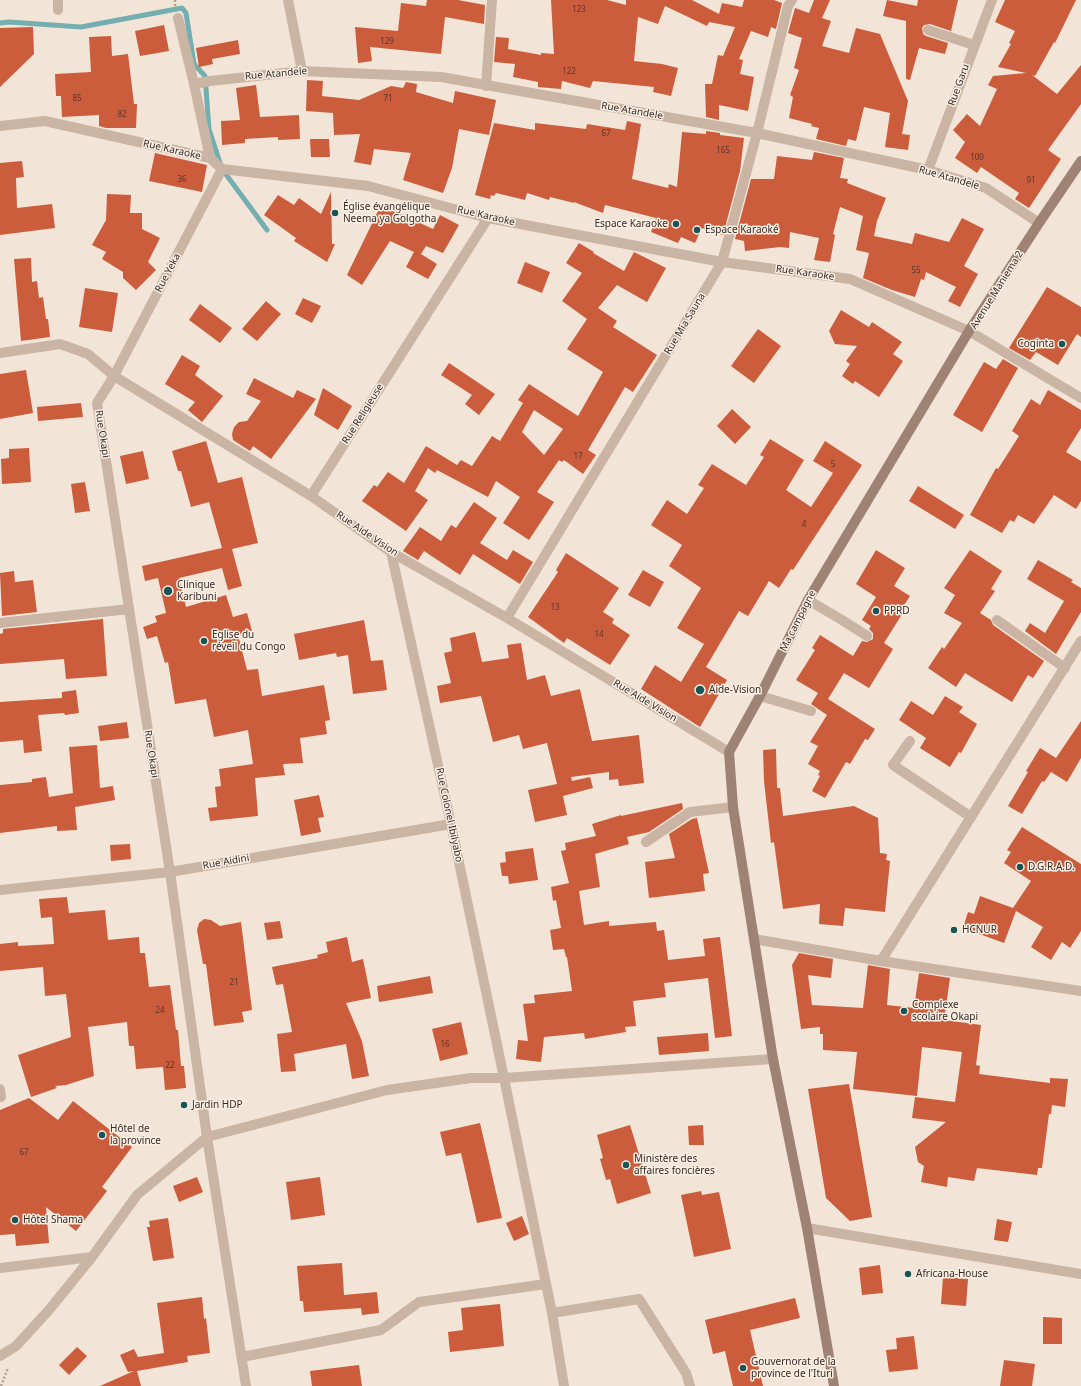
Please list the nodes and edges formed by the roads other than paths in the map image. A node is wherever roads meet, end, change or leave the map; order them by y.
1 (288, 0) edge
2 (492, 0) edge
3 (792, 0) edge
4 (992, 0) edge
5 (178, 18) dead end
6 (928, 30) dead end
7 (974, 45) junction
8 (302, 71) junction
9 (202, 82) junction
10 (486, 86) junction
11 (0, 126) edge
12 (757, 133) junction
13 (210, 158) junction
14 (1081, 161) edge
15 (222, 169) junction
16 (928, 170) junction
17 (488, 218) junction
18 (1039, 223) junction
19 (722, 262) junction
20 (969, 331) junction
21 (0, 353) edge
22 (114, 376) junction
23 (1081, 398) edge
24 (311, 496) junction
25 (391, 552) junction
26 (808, 600) junction
27 (129, 609) junction
28 (507, 618) junction
29 (997, 620) dead end
30 (0, 622) edge
31 (866, 636) dead end
32 (1081, 641) edge
33 (1065, 668) junction
34 (760, 696) junction
35 (811, 711) dead end
36 (910, 741) dead end
37 (730, 752) junction
38 (733, 807) junction
39 (971, 817) junction
40 (451, 824) junction
41 (646, 842) dead end
42 (170, 872) junction
43 (0, 890) edge
44 (754, 939) junction
45 (881, 961) junction
46 (1081, 991) edge
47 (773, 1059) junction
48 (504, 1078) junction
49 (207, 1137) junction
50 (806, 1228) junction
51 (92, 1257) junction
52 (0, 1268) edge
53 (1081, 1274) edge
54 (546, 1284) junction
55 (552, 1313) junction
56 (0, 1356) edge
57 (242, 1357) junction
58 (246, 1386) edge
59 (564, 1386) edge
60 (690, 1386) edge
61 (834, 1386) edge

1 - 8 street
2 - 10 street
3 - 12 street, Rue Mia Sauna
4 - 7 street, Rue Garu
5 - 9 street
6 - 7 street
7 - 16 street, Rue Garu
8 - 9 street, Rue Atandele
8 - 10 street, Rue Atandele
9 - 13 street
10 - 12 street, Rue Atandele
11 - 13 street, Rue Karaoke
12 - 16 street, Rue Atandele
12 - 19 street, Rue Mia Sauna
13 - 15 street, Rue Karaoke
14 - 18 street, Avenue Maniema 2
15 - 17 street, Rue Karaoke
15 - 22 street, Rue Yeka
16 - 18 street, Rue Atandele
17 - 19 street, Rue Karaoke
17 - 24 street, Rue Religieuse
18 - 20 street, Avenue Maniema 2
19 - 20 street, Rue Karaoke
19 - 28 street, Rue Mia Sauna
20 - 23 street, Avenue Maniema 2
20 - 26 street, Ma campagne
21 - 22 street, Rue Aide Vision
22 - 24 street, Rue Aide Vision
22 - 27 street, Rue Okapi
24 - 25 street, Rue Aide Vision
25 - 28 street, Rue Aide Vision
25 - 40 street, Rue Colonel Ibilyabo
26 - 31 street
26 - 34 street, Ma campagne
27 - 30 street
27 - 42 street, Rue Okapi
28 - 37 street, Rue Aide Vision
29 - 33 street
32 - 33 street
33 - 39 street
34 - 35 street
34 - 37 street, Ma campagne
36 - 39 street
37 - 38 street
38 - 41 street
38 - 44 street
39 - 45 street
40 - 42 street, Rue Aidini
40 - 48 street, Rue Colonel Ibilyabo
42 - 43 street, Rue Aidini
42 - 49 street, Rue Okapi
44 - 45 street
44 - 47 street
45 - 46 street
47 - 48 street
47 - 50 street
48 - 49 street
48 - 54 street, Rue Colonel Ibilyabo
49 - 51 street
49 - 57 street, Rue Okapi
50 - 53 street
50 - 61 street
51 - 52 street
51 - 56 street
54 - 55 street, Rue Colonel Ibilyabo
54 - 57 street
55 - 59 street, Rue Colonel Ibilyabo
55 - 60 street
57 - 58 street, Rue Okapi

